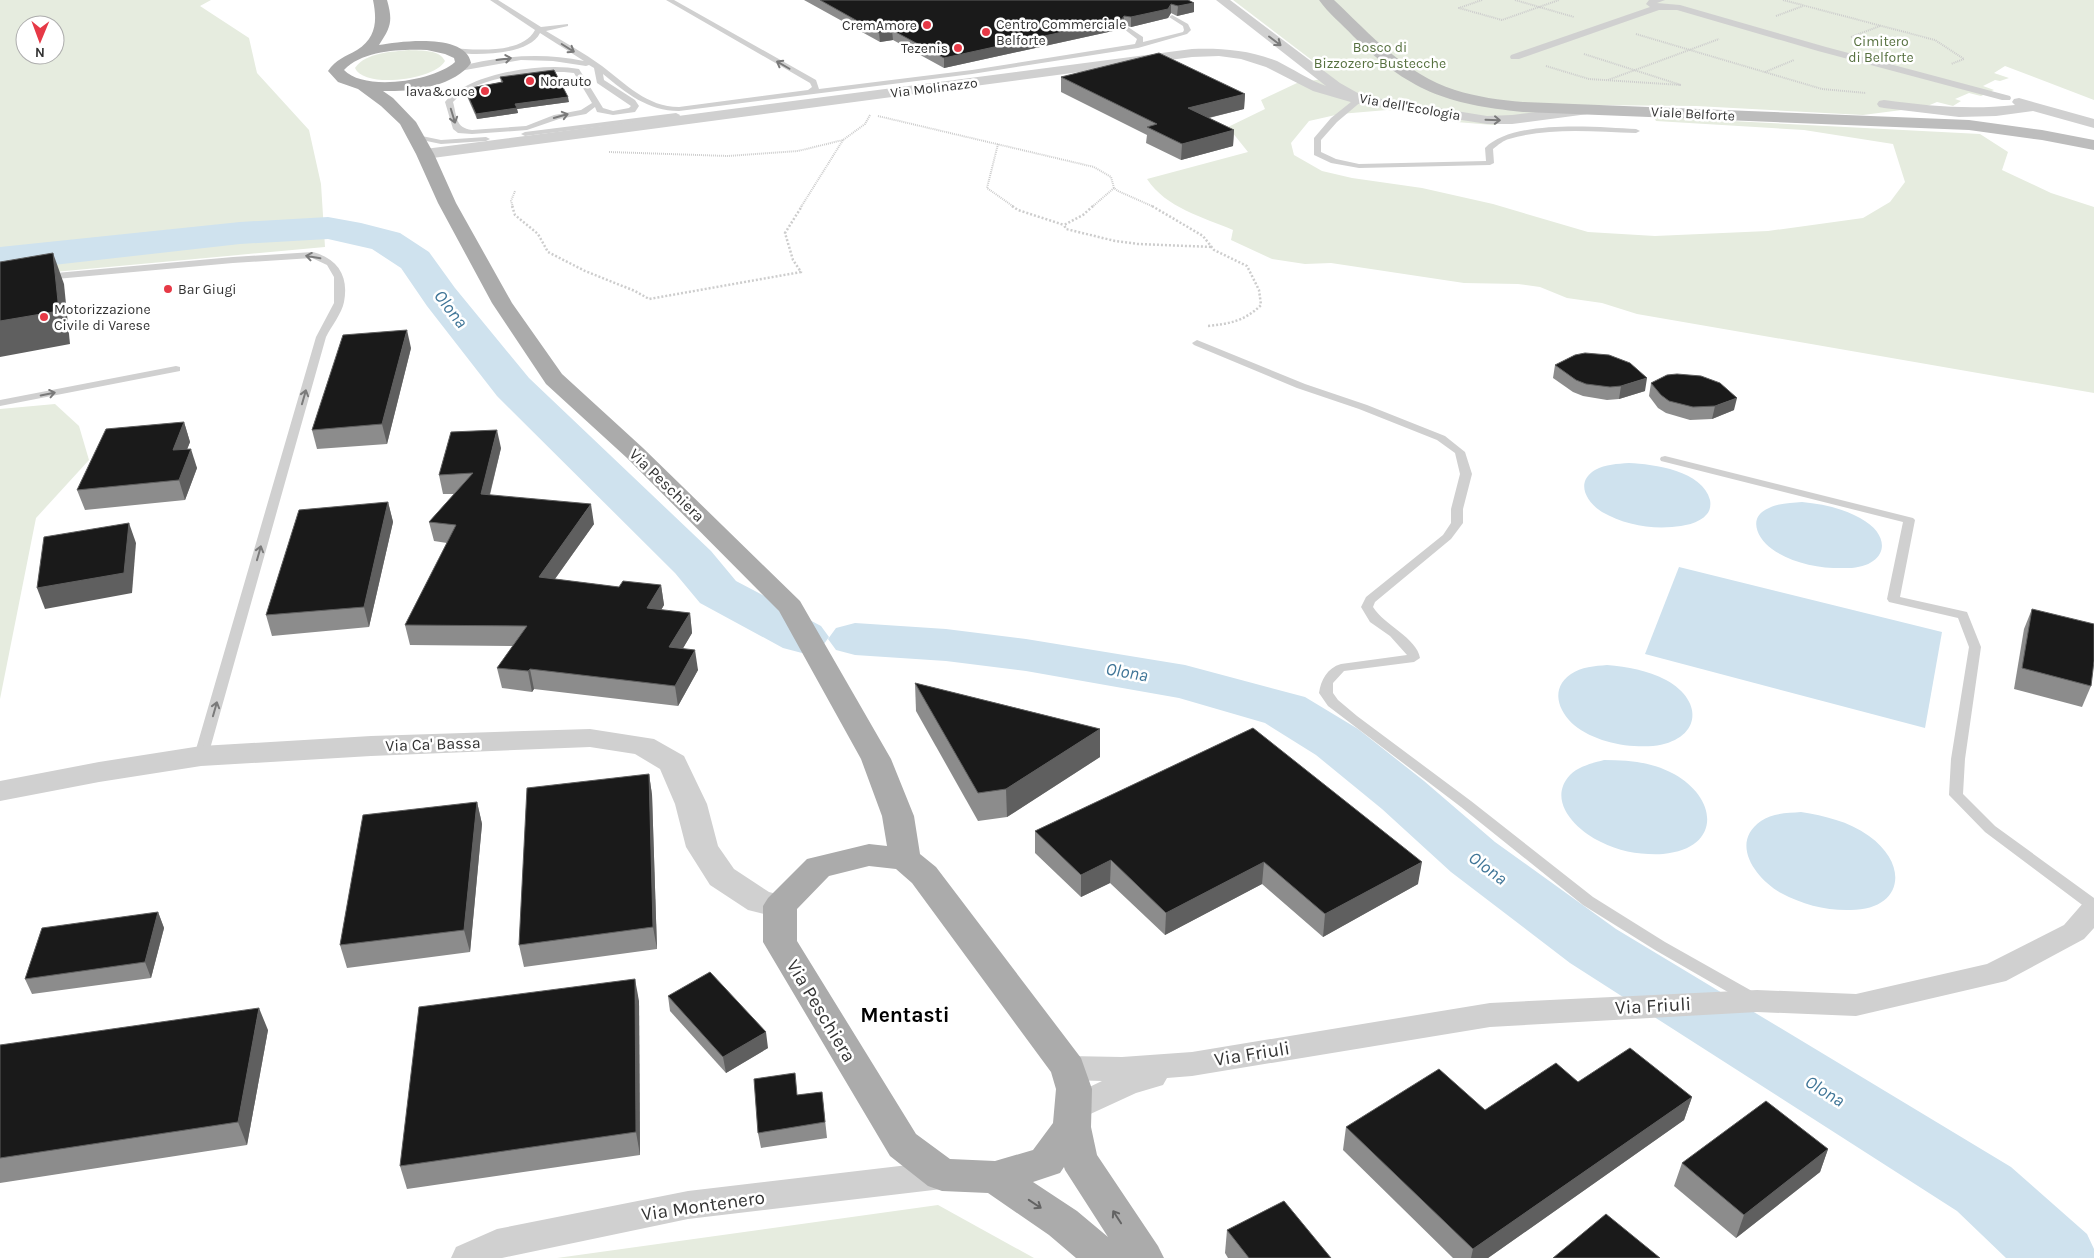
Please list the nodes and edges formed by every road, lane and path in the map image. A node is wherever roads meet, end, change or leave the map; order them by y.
1 (380, 0) edge
2 (669, 0) edge
3 (1222, 0) edge
4 (1326, 0) edge
5 (1482, 0) edge
6 (1515, 0) edge
7 (1559, 0) edge
8 (1783, 0) edge
9 (496, 1) edge
10 (1664, 2) edge
11 (1804, 6) junction
12 (1540, 7) junction
13 (1172, 17) edge
14 (384, 18) junction
15 (1244, 18) junction
16 (566, 25) dead end
17 (1605, 25) junction
18 (1126, 28) edge
19 (1748, 28) junction
20 (538, 30) junction
21 (1551, 44) junction
22 (1138, 46) junction
23 (445, 48) junction
24 (1689, 50) junction
25 (364, 52) junction
26 (1192, 53) junction
27 (1515, 57) joint
28 (598, 67) junction
29 (457, 70) junction
30 (1637, 70) junction
31 (1923, 76) junction
32 (1605, 80) junction
33 (428, 81) junction
34 (815, 85) junction
35 (364, 86) junction
36 (811, 92) junction
37 (862, 92) junction
38 (1873, 93) dead end
39 (2006, 98) joint
40 (1359, 100) junction
41 (596, 103) junction
42 (1884, 104) dead end
43 (2034, 106) junction
44 (1599, 110) junction
45 (579, 113) junction
46 (622, 113) junction
47 (682, 114) junction
48 (870, 114) junction
49 (2094, 124) edge
50 (417, 127) junction
51 (584, 127) junction
52 (1636, 131) dead end
53 (843, 140) junction
54 (998, 144) junction
55 (2094, 145) edge
56 (604, 152) dead end
57 (1114, 188) junction
58 (515, 191) dead end
59 (1064, 225) junction
60 (1213, 247) junction
61 (37, 278) edge
62 (1197, 343) joint
63 (176, 370) dead end
64 (0, 403) edge
65 (1665, 459) dead end
66 (201, 756) junction
67 (0, 791) edge
68 (905, 859) junction
69 (780, 906) junction
70 (2094, 907) edge
71 (1746, 1002) junction
72 (1192, 1064) junction
73 (1068, 1068) junction
74 (1072, 1118) junction
75 (942, 1175) junction
76 (994, 1177) junction
77 (468, 1258) edge
78 (1105, 1258) edge
79 (1144, 1258) edge

1 - 14 main road
34 -> 2 lane
3 - 15 street, Via dell'Ecologia
4 - 44 main road, Viale Belforte
5 - 12 path
6 - 12 path
7 - 12 path
8 - 11 path
9 - 20 lane
10 - 17 street
10 - 19 street
11 - 19 path
11 - 31 path
12 - 17 path
13 - 22 lane
14 - 23 main road
14 - 25 main road, Via Peschiera
15 - 26 street
15 -> 40 street, Via dell'Ecologia
16 - 20 lane
17 - 21 street
17 - 24 path
18 - 22 lane
19 - 24 path
19 - 31 street
20 - 23 lane
20 -> 28 lane
21 - 27 street
21 - 30 path
22 - 37 lane
23 - 25 main road, Via Peschiera
23 - 29 main road
24 - 30 path
24 - 38 path
25 - 35 main road, Via Peschiera
26 - 37 street, Via Molinazzo
26 - 40 street, Via Molinazzo
27 - 32 path
29 -> 28 lane
28 - 36 lane
28 - 46 lane
29 - 33 main road, Via Peschiera
30 - 32 path
30 - 32 path
31 - 39 street
33 - 35 main road, Via Peschiera
33 - 50 main road
34 - 36 lane
34 - 37 lane
35 - 50 main road, Via Peschiera
36 - 37 lane
37 - 47 lane
37 - 48 path
37 - 50 street, Via Molinazzo
39 - 43 street
40 -> 44 street, Via dell'Ecologia
40 - 52 lane
41 - 45 lane
41 -> 45 lane
41 - 46 lane
42 - 43 street
43 - 49 street
44 - 55 main road, Viale Belforte
45 - 51 lane
46 - 47 lane
47 - 51 lane
48 - 53 path
48 - 54 path
50 - 51 lane
50 - 68 main road, Via Peschiera
53 - 56 path
53 - 58 path
54 - 57 path
54 - 59 path
57 - 59 path
57 - 60 path
59 - 60 path
60 - 62 path
66 -> 61 lane
62 - 71 lane
64 -> 63 lane
65 - 70 lane
66 - 67 street, Via Ca' Bassa
66 - 69 street, Via Ca' Bassa
68 - 69 main road
68 - 73 main road
69 - 75 main road, Via Peschiera
70 - 71 street, Via Friuli
71 - 72 street, Via Friuli
72 - 73 street, Via Friuli
72 - 74 street, Via Friuli
73 - 74 main road
74 - 76 main road
79 -> 74 main road
75 - 76 main road
75 - 77 street, Via Montenero
76 -> 78 main road

